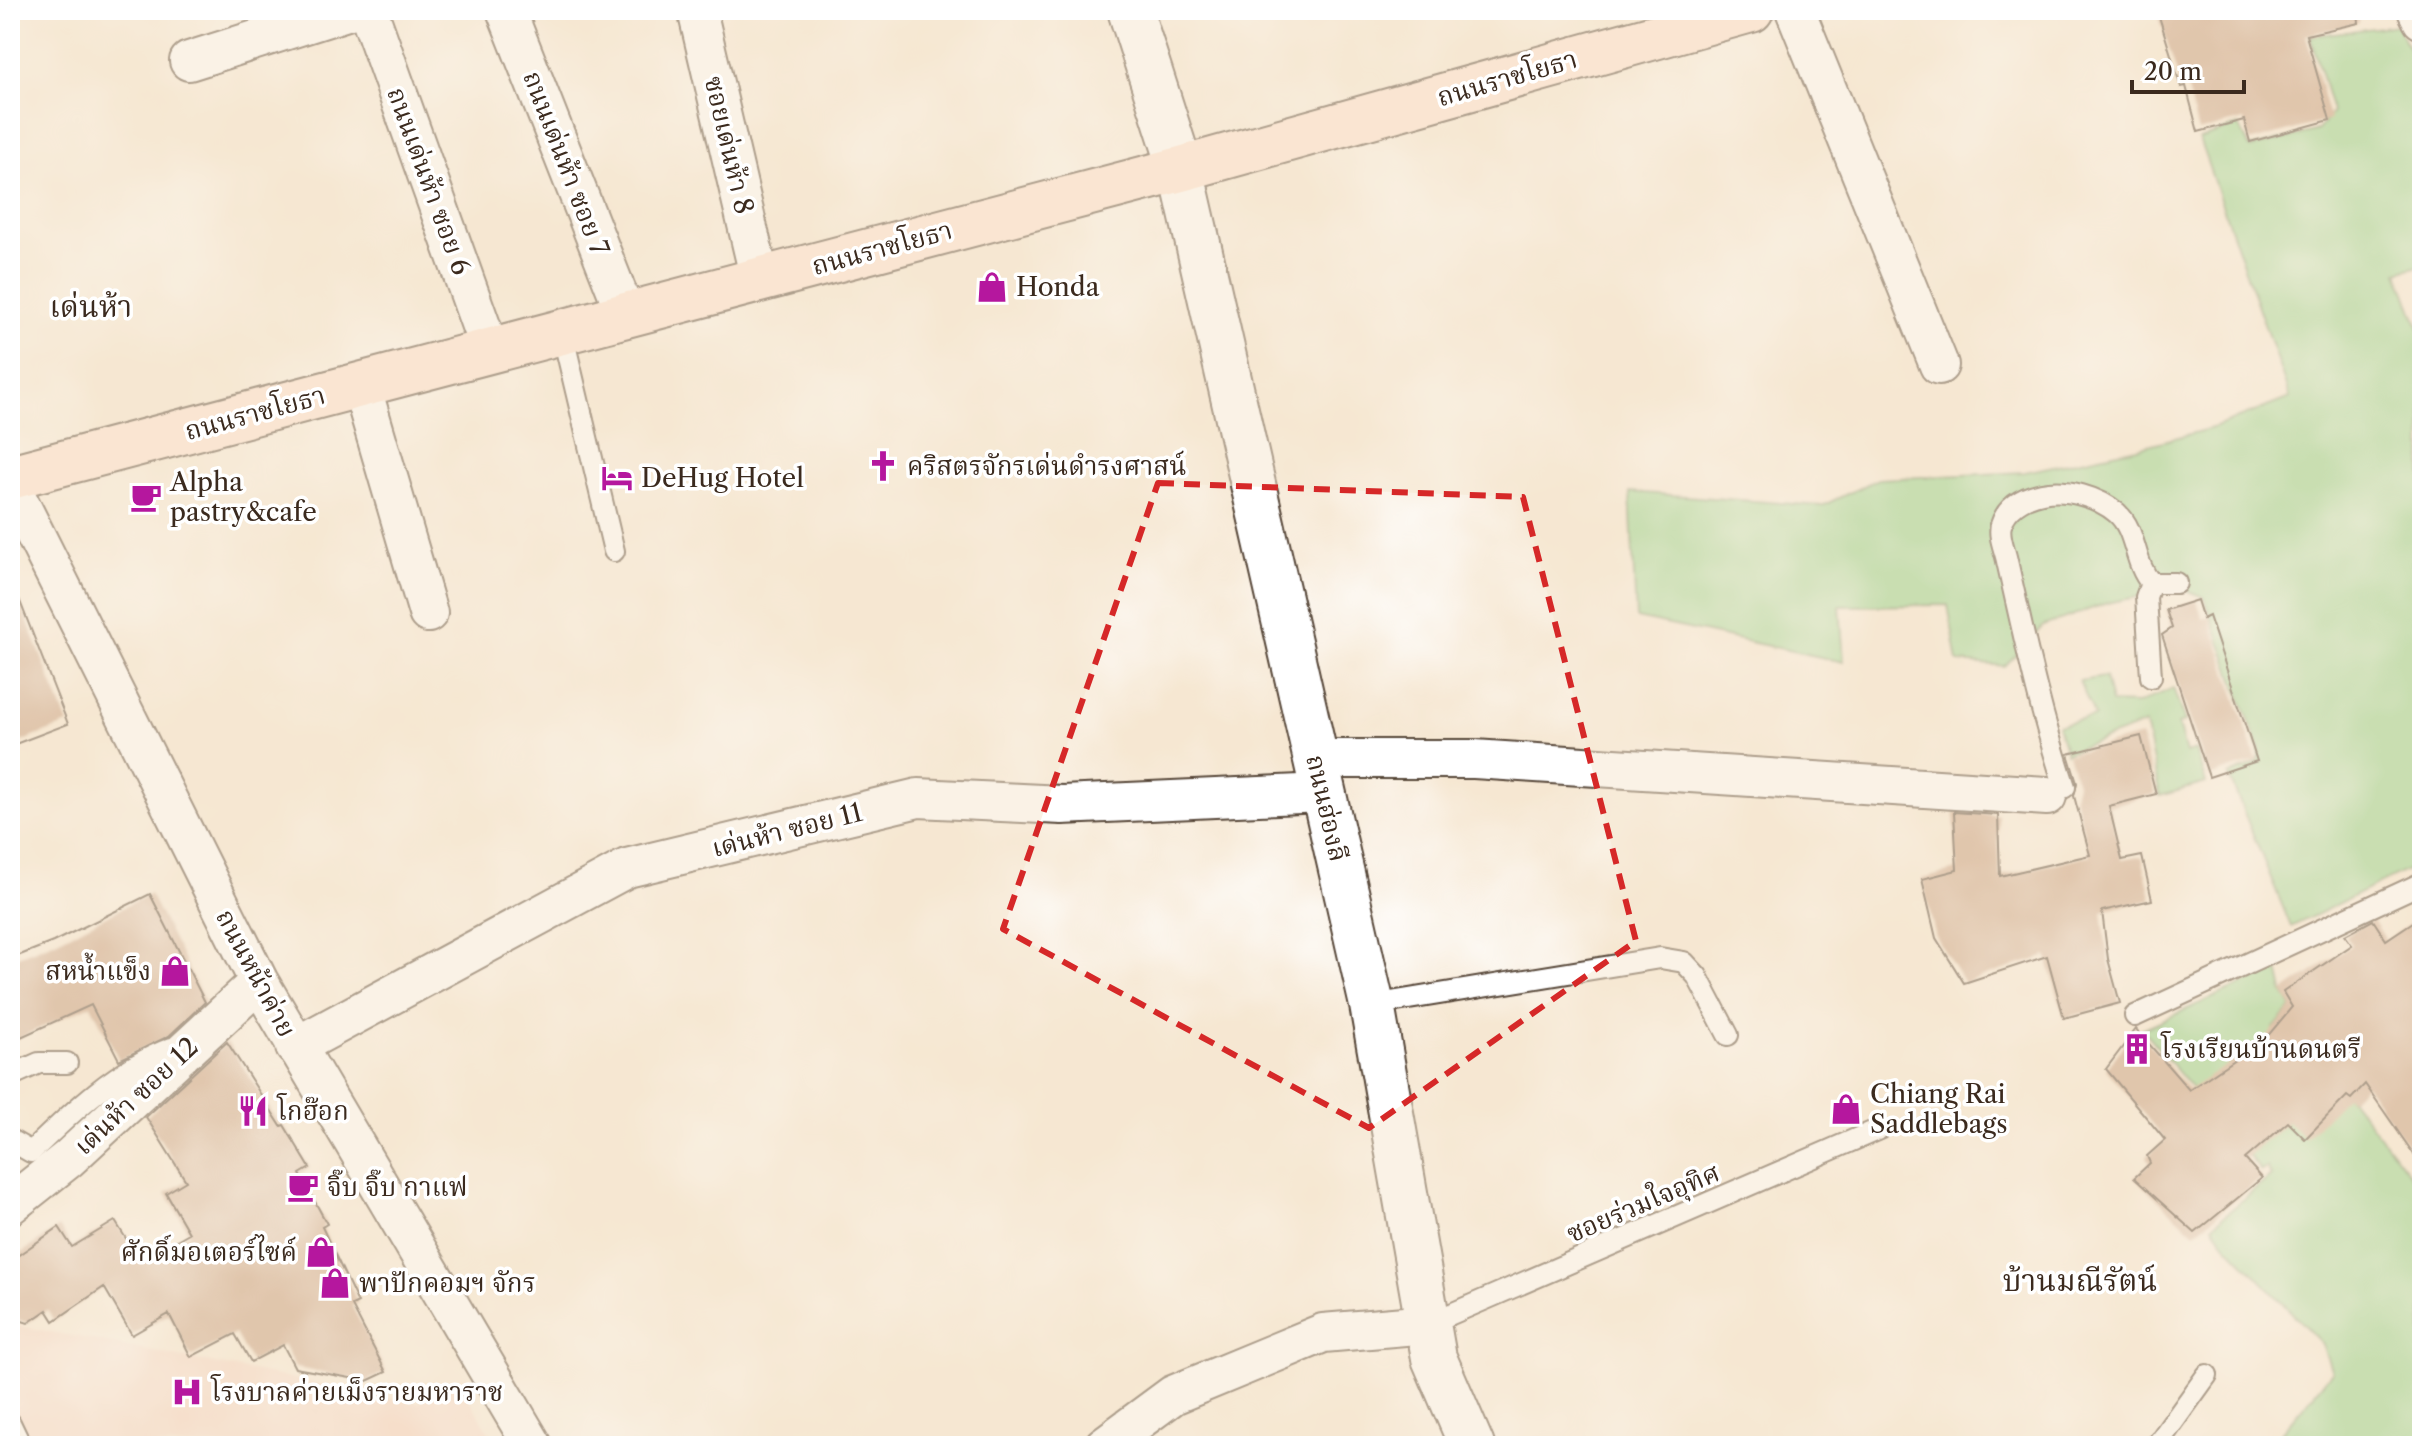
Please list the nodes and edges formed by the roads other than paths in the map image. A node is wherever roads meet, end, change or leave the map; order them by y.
1 (350, 10) edge
2 (368, 10) edge
3 (506, 10) edge
4 (697, 10) edge
5 (1130, 10) edge
6 (1751, 10) edge
7 (1795, 10) edge
8 (2417, 10) edge
9 (2422, 20) edge
10 (189, 61) dead end
11 (1181, 169) junction
12 (760, 280) junction
13 (626, 315) junction
14 (562, 332) junction
15 (490, 351) junction
16 (1939, 365) dead end
17 (361, 385) junction
18 (10, 477) edge
19 (10, 484) edge
20 (614, 551) dead end
21 (2151, 583) junction
22 (2176, 583) dead end
23 (428, 613) dead end
24 (2151, 677) dead end
25 (1319, 776) junction
26 (2047, 796) joint
27 (2422, 883) edge
28 (259, 982) junction
29 (1372, 1005) junction
30 (2135, 1016) dead end
31 (1728, 1035) dead end
32 (198, 1038) junction
33 (295, 1047) junction
34 (67, 1063) dead end
35 (10, 1076) edge
36 (1879, 1129) dead end
37 (10, 1140) edge
38 (10, 1205) edge
39 (1428, 1324) junction
40 (2207, 1375) dead end
41 (10, 1423) edge
42 (21, 1446) edge
43 (533, 1446) edge
44 (1104, 1446) edge
45 (1472, 1446) edge
46 (2156, 1446) edge

1 - 10 street
2 - 15 street, ถนนเด่นห้า ซอย 6
3 - 13 street, ถนนเด่นห้า ซอย 7
4 - 12 street, ซอยเด่นห้า 8
5 - 11 street, ถนนฮ่องลี
6 - 11 main road, ถนนราชโยธา
7 - 16 street
8 - 9 street
11 - 12 main road, ถนนราชโยธา
11 - 25 street, ถนนฮ่องลี
12 - 13 main road, ถนนราชโยธา
13 - 14 main road, ถนนราชโยธา
14 - 15 main road, ถนนราชโยธา
14 - 20 lane
15 - 17 main road, ถนนราชโยธา
17 - 18 main road, ถนนราชโยธา
17 - 23 street
19 - 28 street, ถนนหน้าค่าย
21 - 22 lane
21 - 24 lane
21 - 26 lane
25 - 26 street, เด่นห้า ซอย 11
25 - 29 street, ถนนฮ่องลี
25 - 33 street, เด่นห้า ซอย 11
27 - 30 lane
28 - 32 street, เด่นห้า ซอย 12
28 - 33 street, ถนนหน้าค่าย
29 - 31 lane
29 - 39 street, ถนนฮ่องลี
32 - 37 lane
32 - 38 street, เด่นห้า ซอย 12
33 - 43 street, ถนนหน้าค่าย
34 - 35 lane
36 - 39 lane, ซอยร่วมใจอุทิศ
39 - 44 street
39 - 45 street, ถนนฮ่องลี
40 - 46 lane
41 - 42 lane

